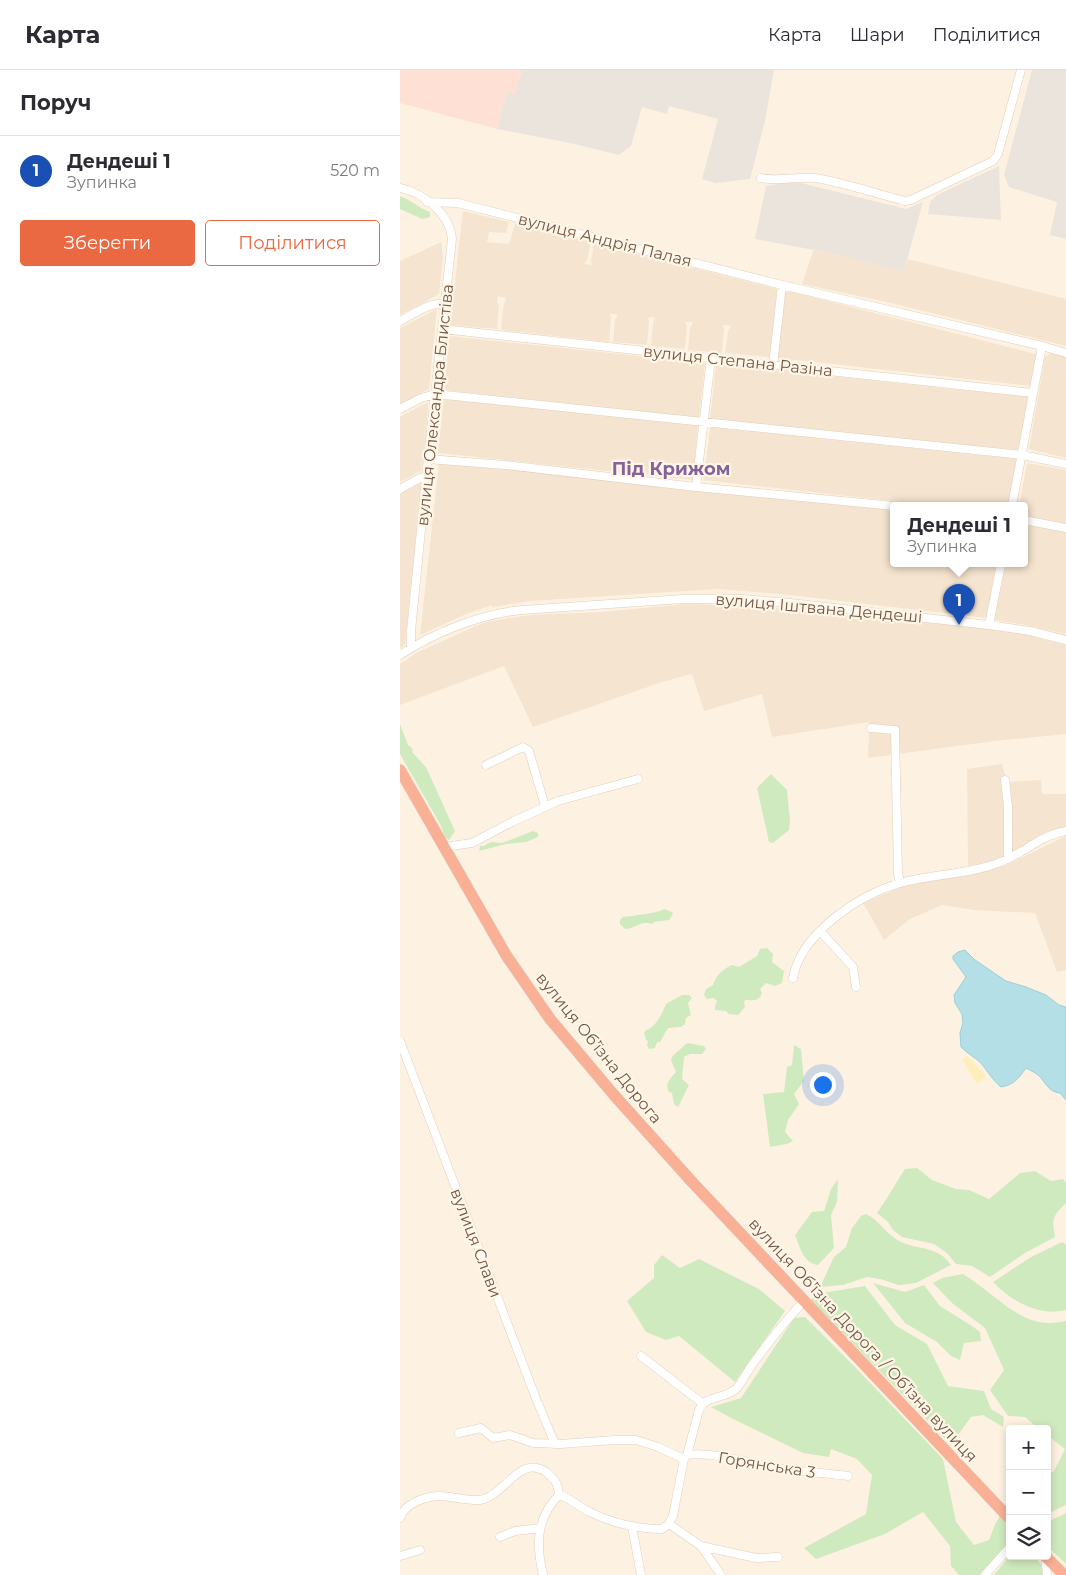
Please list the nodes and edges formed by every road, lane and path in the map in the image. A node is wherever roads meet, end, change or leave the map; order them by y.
1 (1021, 70) edge
2 (761, 178) dead end
3 (400, 188) edge
4 (427, 202) junction
5 (782, 285) junction
6 (445, 304) junction
7 (400, 321) edge
8 (442, 329) junction
9 (1042, 346) junction
10 (1066, 353) edge
11 (711, 358) junction
12 (773, 365) junction
13 (1033, 393) junction
14 (435, 394) junction
15 (400, 410) edge
16 (704, 423) junction
17 (1022, 455) junction
18 (428, 459) junction
19 (1066, 464) edge
20 (427, 477) junction
21 (696, 487) junction
22 (400, 489) edge
23 (1013, 502) edge
24 (890, 506) edge
25 (1028, 521) edge
26 (1066, 528) edge
27 (1000, 567) edge
28 (989, 625) junction
29 (1066, 640) edge
30 (411, 648) junction
31 (400, 655) edge
32 (871, 728) dead end
33 (486, 765) dead end
34 (400, 770) edge
35 (638, 779) dead end
36 (1004, 780) dead end
37 (545, 806) junction
38 (1066, 830) edge
39 (444, 849) junction
40 (1008, 858) junction
41 (900, 883) junction
42 (820, 931) junction
43 (793, 978) dead end
44 (856, 987) dead end
45 (400, 1041) edge
46 (693, 1183) joint
47 (804, 1301) junction
48 (641, 1356) dead end
49 (702, 1403) junction
50 (459, 1433) dead end
51 (555, 1444) junction
52 (686, 1457) junction
53 (848, 1476) dead end
54 (559, 1495) junction
55 (1007, 1515) edge
56 (400, 1518) edge
57 (669, 1524) junction
58 (632, 1526) junction
59 (540, 1528) junction
60 (500, 1537) dead end
61 (701, 1546) junction
62 (420, 1550) dead end
63 (1006, 1551) edge
64 (400, 1556) edge
65 (778, 1557) dead end
66 (1045, 1560) edge
67 (1049, 1560) edge
68 (543, 1575) edge
69 (641, 1575) edge
70 (721, 1575) edge
71 (985, 1575) edge
72 (1047, 1575) edge
73 (1064, 1575) edge

1 - 2 street
3 - 4 street, вулиця Олександра Блистіва
4 - 5 street, вулиця Андрія Палая
4 - 6 street, вулиця Олександра Блистіва
5 - 9 street, вулиця Андрія Палая
5 - 12 street
6 - 7 street
6 - 8 street, вулиця Олександра Блистіва
8 - 11 street, вулиця Степана Разіна
8 - 14 street, вулиця Олександра Блистіва
9 - 10 street, вулиця Андрія Палая
9 - 13 street
11 - 12 street, вулиця Степана Разіна
11 - 16 street
12 - 13 street, вулиця Степана Разіна
13 - 17 street
14 - 15 street
14 - 16 street
14 - 18 street, вулиця Олександра Блистіва
16 - 17 street
16 - 21 street
17 - 19 street
17 - 23 street
18 - 20 street, вулиця Олександра Блистіва
18 - 21 street
20 - 22 street
20 - 30 street, вулиця Олександра Блистіва
21 - 24 street
25 - 26 street
27 - 28 street
28 - 29 street, вулиця Іштвана Дендеші
28 - 30 street, вулиця Іштвана Дендеші
30 - 31 street, вулиця Іштвана Дендеші
32 - 41 street
33 - 37 street
34 - 39 highway, вулиця Обʼїзна Дорога
35 - 37 street
36 - 40 street
37 - 39 street
38 - 40 street
39 - 46 highway, вулиця Обʼїзна Дорога
40 - 41 street
41 - 42 street
42 - 43 street
42 - 44 street
45 - 51 street, вулиця Слави
46 - 47 highway, вулиця Обʼїзна Дорога / Обʼїзна вулиця
47 - 49 street
47 - 55 highway, вулиця Обʼїзна Дорога / Обʼїзна вулиця
48 - 49 street
49 - 52 street
50 - 51 street
51 - 52 street
52 - 53 street, Горянська 3
52 - 57 street
54 - 56 street
54 - 58 street
54 - 59 street
57 - 58 street
57 - 61 street
58 - 69 street
59 - 60 street
59 - 68 street
61 - 65 street
61 - 70 street
62 - 64 street
63 - 71 street
66 - 72 street
67 - 73 highway

